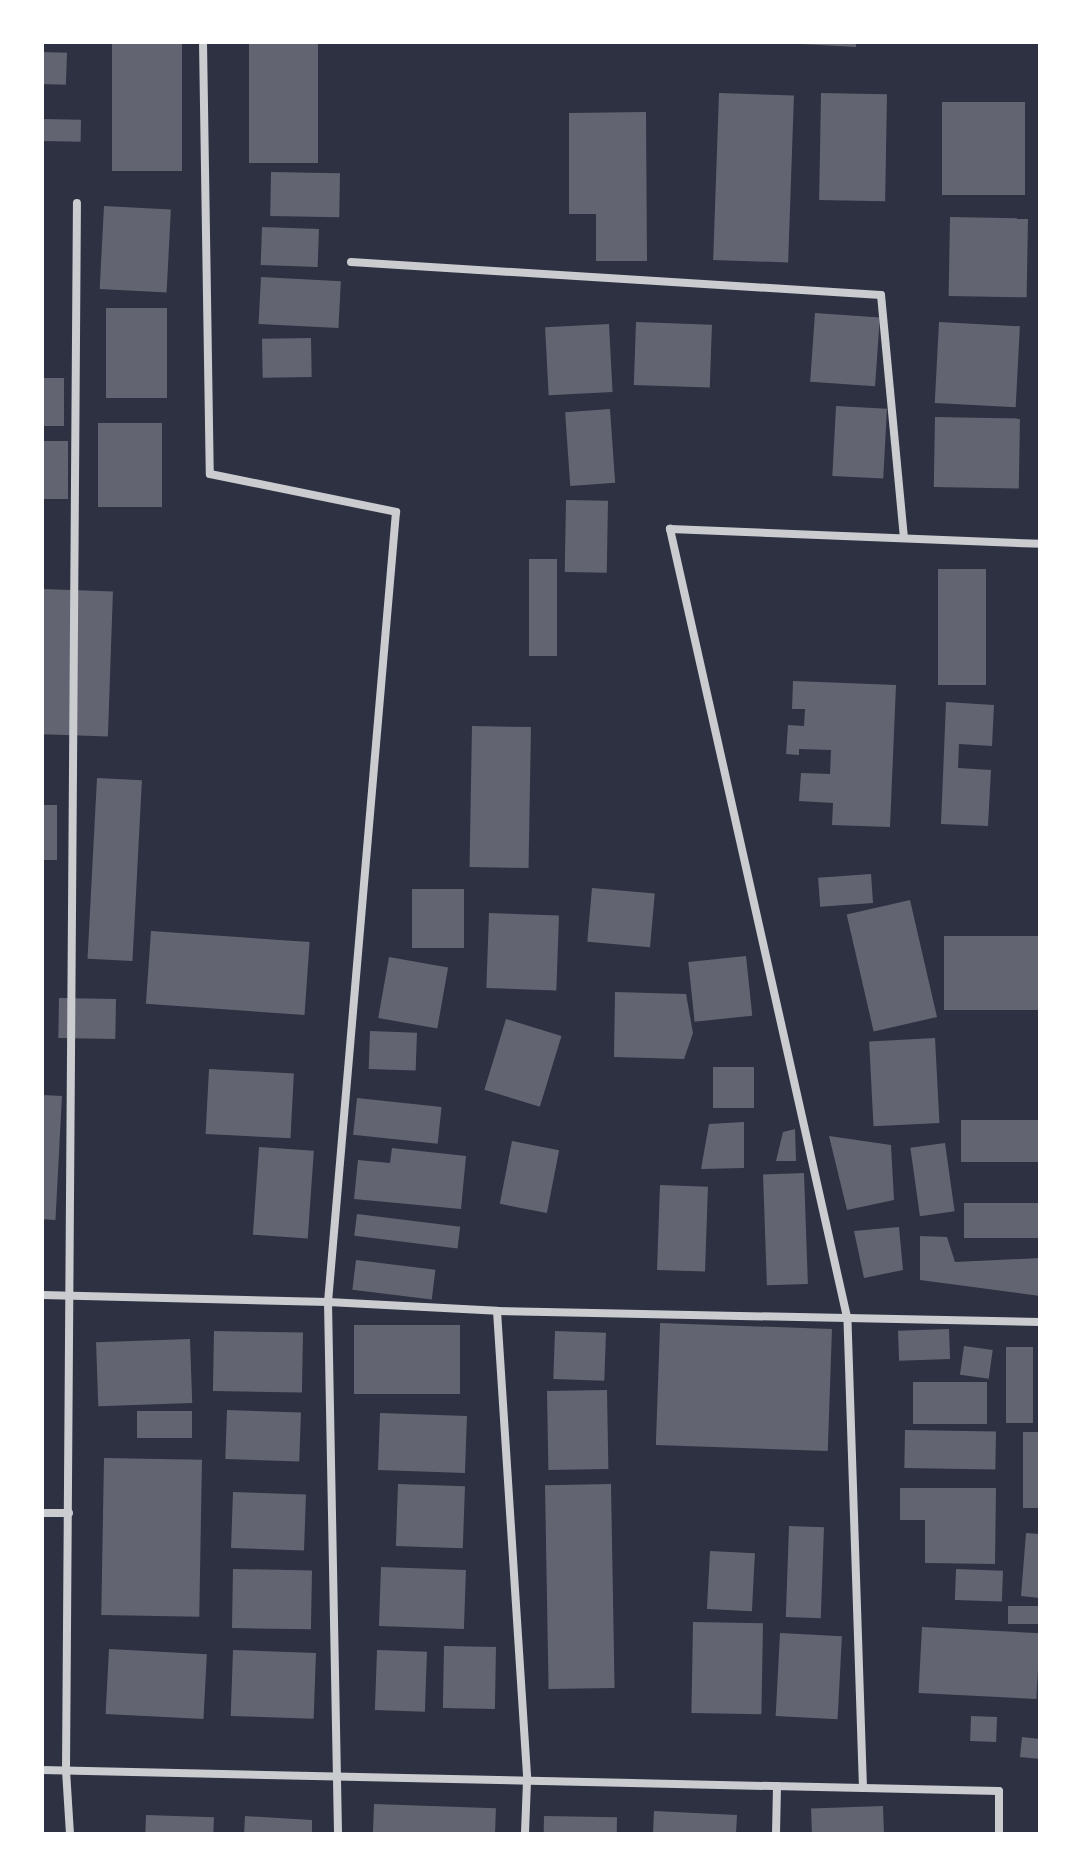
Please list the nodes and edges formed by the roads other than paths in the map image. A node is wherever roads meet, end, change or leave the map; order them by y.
1 (203, 42) edge
2 (77, 203) dead end
3 (351, 262) dead end
4 (904, 538) junction
5 (1040, 544) edge
6 (42, 1295) edge
7 (70, 1295) junction
8 (328, 1302) junction
9 (497, 1311) junction
10 (847, 1317) junction
11 (1040, 1322) edge
12 (42, 1513) edge
13 (69, 1513) junction
14 (42, 1770) edge
15 (66, 1771) junction
16 (335, 1777) junction
17 (527, 1781) junction
18 (777, 1786) junction
19 (863, 1788) junction
20 (70, 1834) edge
21 (338, 1834) edge
22 (525, 1834) edge
23 (776, 1834) edge
24 (999, 1834) edge

1 - 8 street
2 - 7 street
3 - 4 street
4 - 5 street
4 - 10 street
6 - 7 street
7 - 8 street
7 - 13 street
8 - 9 street
8 - 16 street
9 - 10 street
9 - 17 street
10 - 11 street
10 - 19 street
12 - 13 street
13 - 15 street
14 - 15 street
15 - 16 street
15 - 20 street
16 - 17 street
16 - 21 street
17 - 18 street
17 - 22 street
18 - 19 street
18 - 23 street
19 - 24 street

